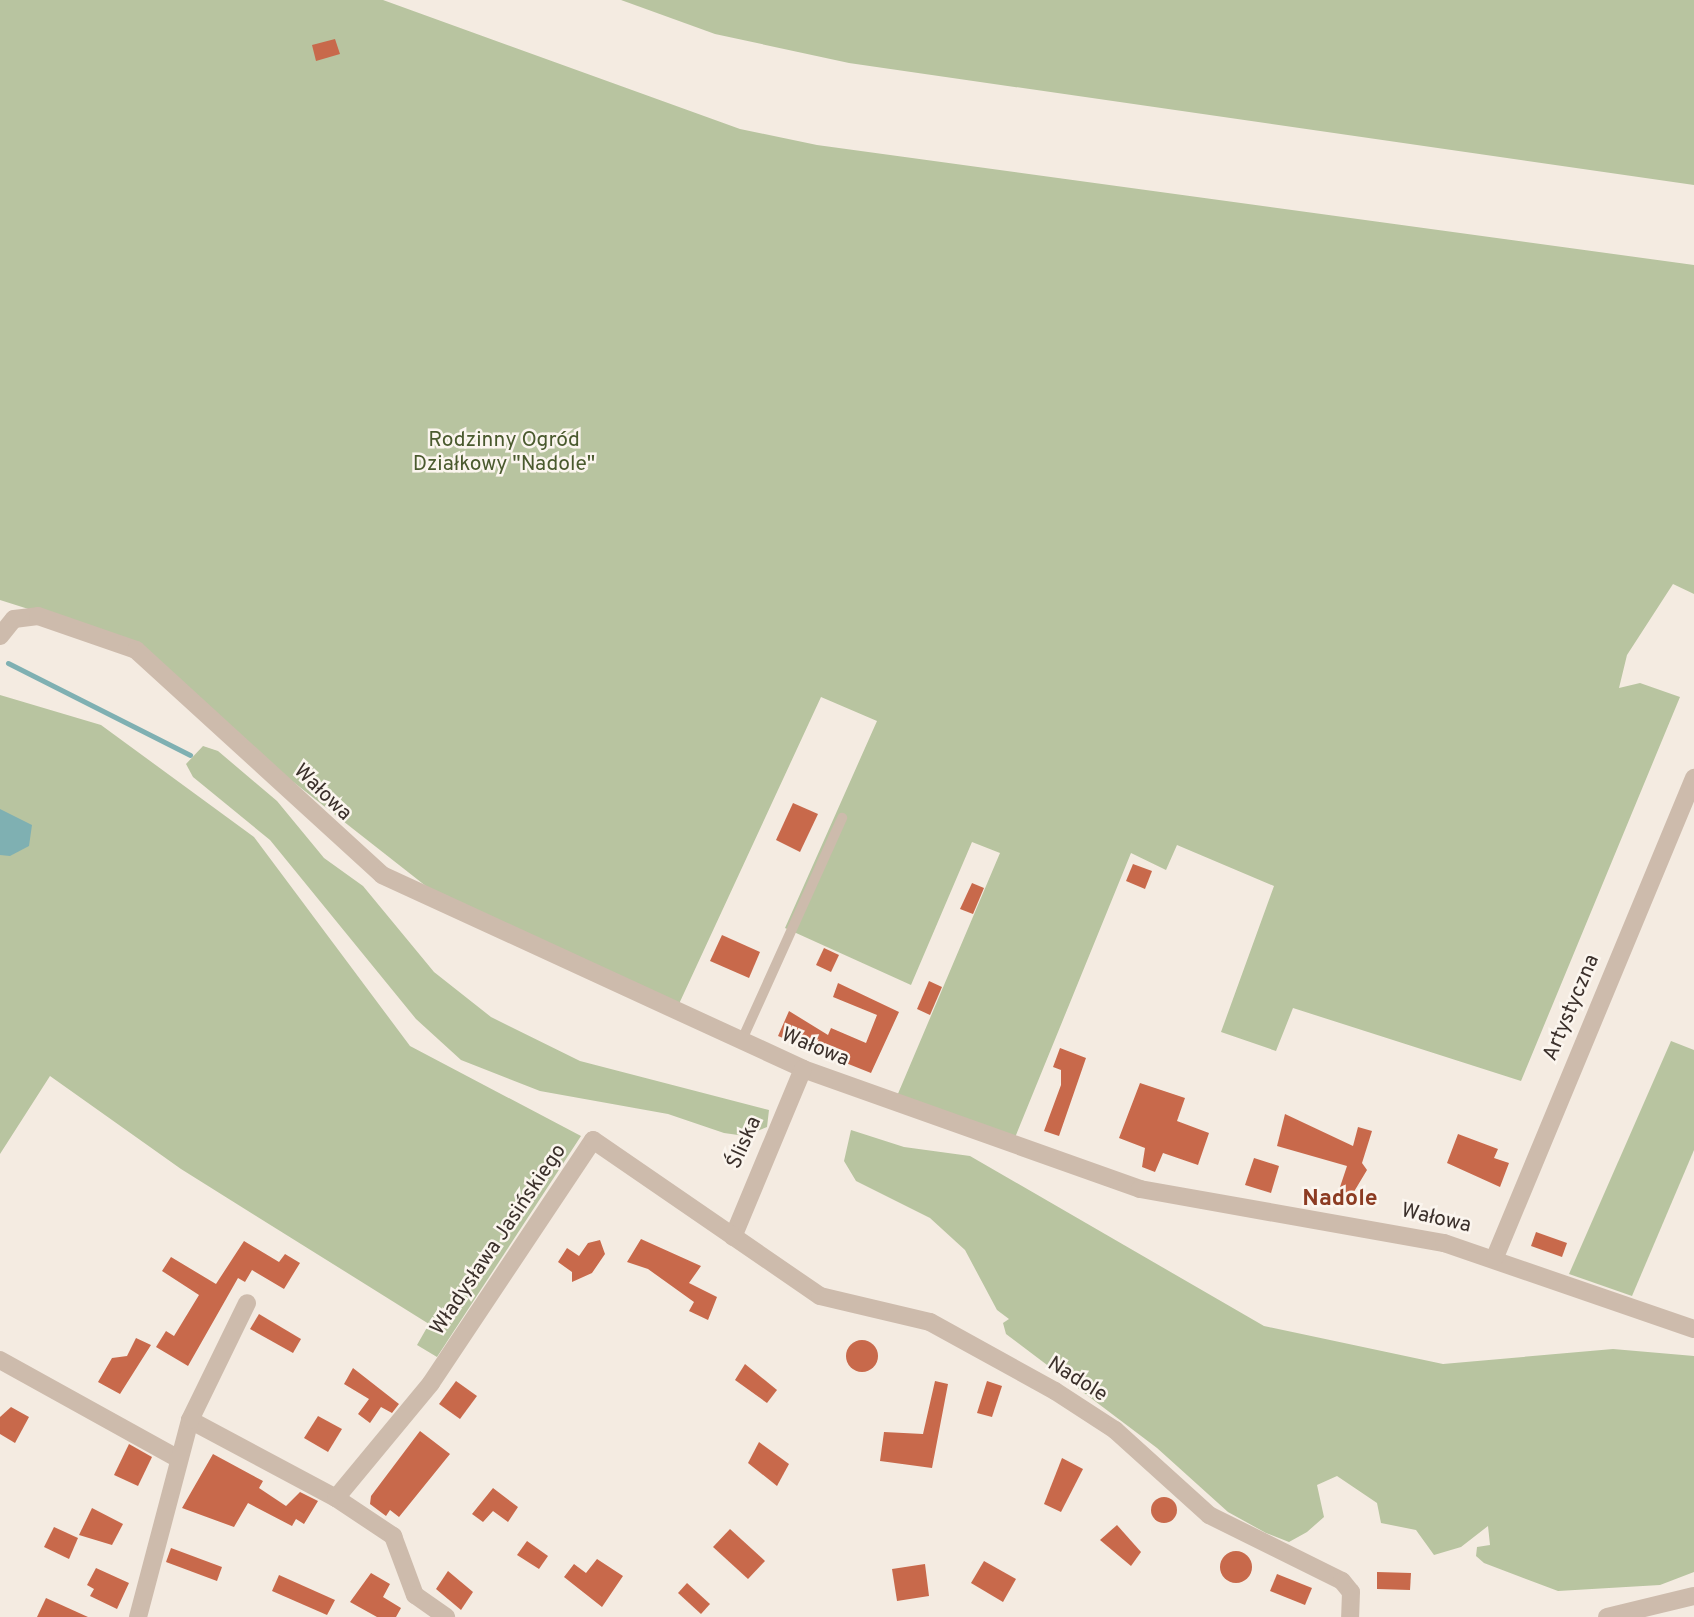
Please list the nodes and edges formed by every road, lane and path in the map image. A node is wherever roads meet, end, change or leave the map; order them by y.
1 (0, 636) edge
2 (1694, 778) edge
3 (842, 818) dead end
4 (741, 1042) junction
5 (803, 1069) junction
6 (733, 1237) junction
7 (1495, 1256) junction
8 (247, 1303) dead end
9 (1694, 1329) edge
10 (0, 1360) edge
11 (190, 1420) junction
12 (177, 1458) junction
13 (336, 1498) junction
14 (1694, 1596) edge
15 (138, 1617) edge
16 (446, 1617) edge
17 (1350, 1617) edge
18 (1607, 1617) edge

1 - 4 street, Wałowa
2 - 7 street, Artystyczna
3 - 4 lane
4 - 5 street, Wałowa
5 - 6 street, Śliska
5 - 7 street, Wałowa
6 - 13 street, Władysława Jasińskiego
6 - 17 street, Nadole
7 - 9 street, Wałowa
8 - 11 street
10 - 12 street
11 - 12 street
11 - 13 street
12 - 15 street
13 - 16 street
14 - 18 street

